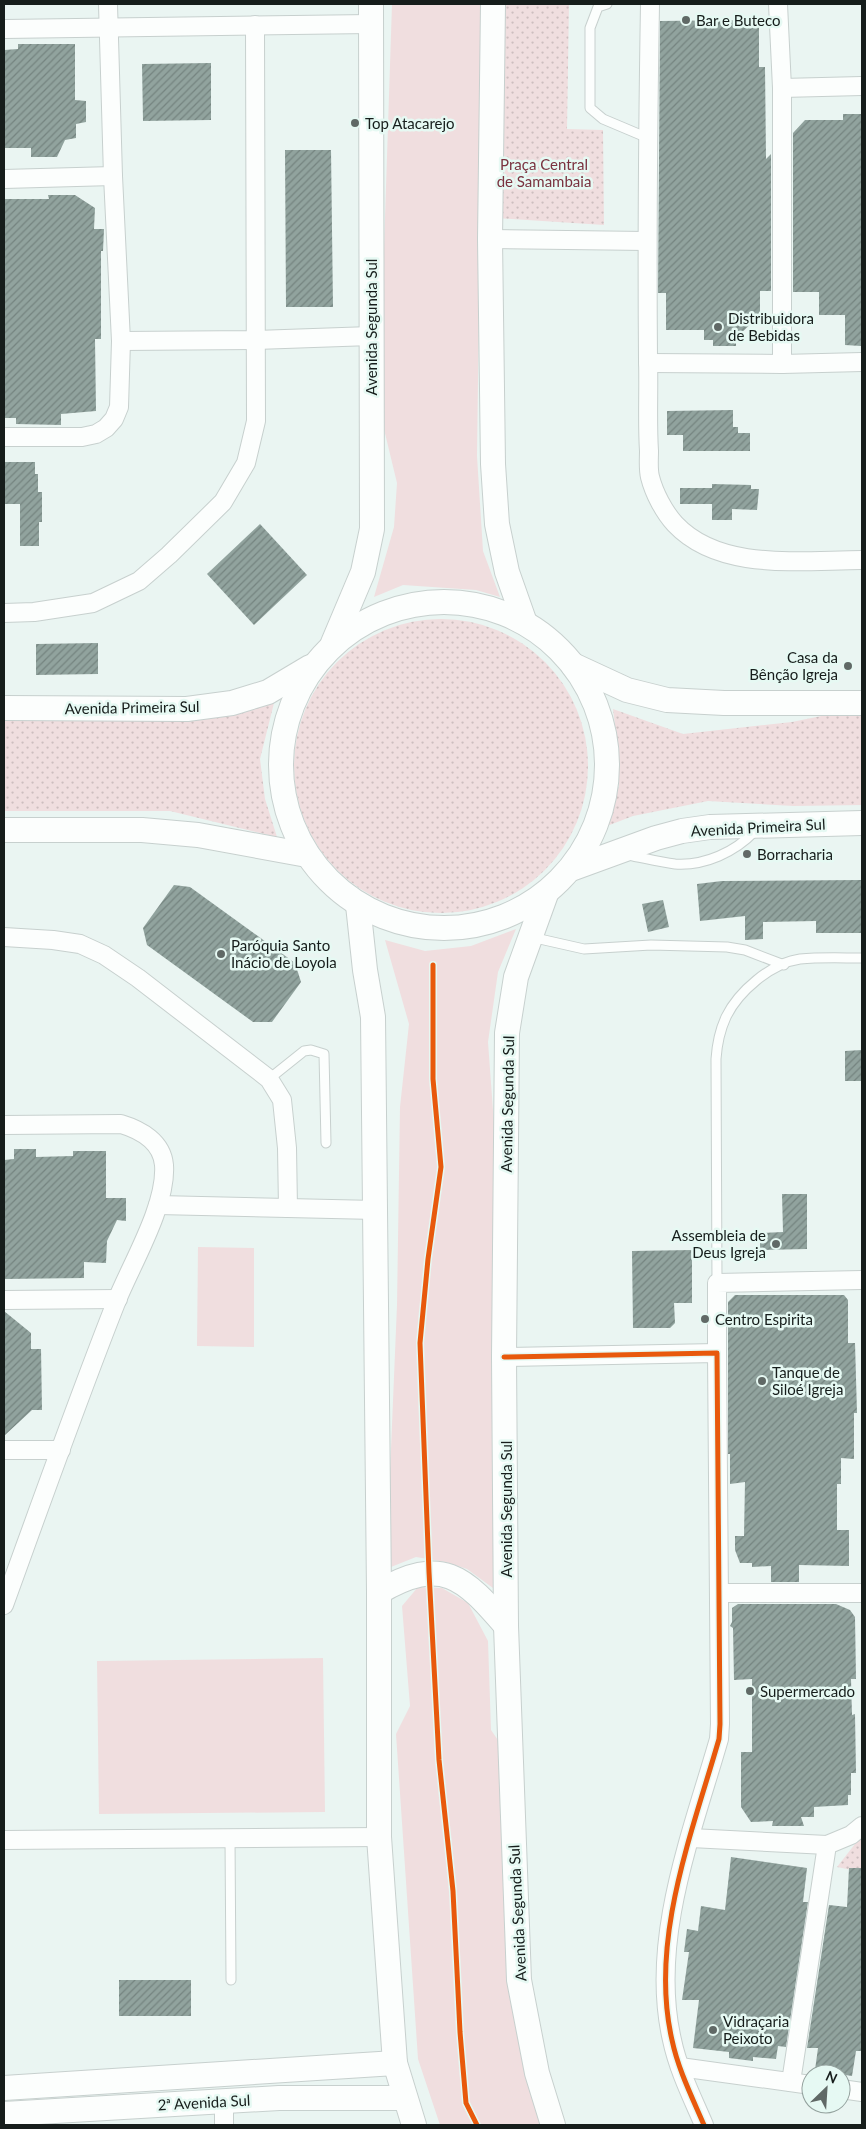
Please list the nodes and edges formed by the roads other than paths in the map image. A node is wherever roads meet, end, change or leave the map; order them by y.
1 (108, 4) edge
2 (493, 4) edge
3 (607, 4) edge
4 (650, 4) edge
5 (778, 4) edge
6 (371, 14) edge
7 (255, 25) junction
8 (109, 28) junction
9 (4, 30) edge
10 (862, 86) edge
11 (782, 88) junction
12 (648, 138) junction
13 (113, 176) junction
14 (4, 179) edge
15 (490, 239) junction
16 (646, 241) junction
17 (370, 336) junction
18 (256, 340) junction
19 (121, 341) junction
20 (862, 362) edge
21 (648, 363) junction
22 (782, 364) junction
23 (4, 437) edge
24 (862, 560) edge
25 (4, 613) edge
26 (525, 622) junction
27 (332, 643) junction
28 (573, 665) junction
29 (312, 666) junction
30 (862, 703) edge
31 (4, 708) edge
32 (862, 823) edge
33 (759, 826) junction
34 (4, 830) edge
35 (616, 853) junction
36 (307, 855) junction
37 (571, 869) junction
38 (546, 894) junction
39 (358, 905) junction
40 (4, 937) edge
41 (530, 937) junction
42 (862, 958) edge
43 (784, 964) junction
44 (269, 1079) junction
45 (4, 1125) edge
46 (326, 1143) dead end
47 (158, 1205) junction
48 (288, 1208) junction
49 (376, 1210) junction
50 (862, 1280) edge
51 (717, 1283) junction
52 (118, 1299) junction
53 (4, 1300) edge
54 (717, 1353) junction
55 (504, 1357) junction
56 (4, 1450) edge
57 (61, 1450) junction
58 (379, 1592) junction
59 (720, 1593) junction
60 (862, 1593) edge
61 (4, 1605) edge
62 (506, 1626) junction
63 (862, 1826) edge
64 (379, 1837) junction
65 (230, 1838) junction
66 (691, 1838) junction
67 (4, 1840) edge
68 (826, 1845) junction
69 (231, 1980) dead end
70 (395, 2063) junction
71 (680, 2067) junction
72 (791, 2082) junction
73 (801, 2084) edge
74 (4, 2088) edge
75 (404, 2098) junction
76 (224, 2101) junction
77 (4, 2114) edge
78 (224, 2125) edge
79 (414, 2125) edge
80 (553, 2125) edge
81 (704, 2125) edge

1 - 8 street
2 - 15 main road
3 - 12 lane
4 - 12 street
5 - 11 street
6 - 7 street
6 - 17 main road, Avenida Segunda Sul
7 - 8 street
7 - 18 street
8 - 9 street
8 - 13 street
10 - 11 street
11 - 22 street
12 - 16 street
13 - 14 street
13 - 19 street
15 - 16 street
15 - 26 main road
16 - 21 street
17 - 18 street
17 - 27 main road, Avenida Segunda Sul
18 - 19 street
18 - 25 street
19 - 23 street
20 - 22 street
21 - 22 street
21 - 24 street
26 - 27 main road
26 - 28 main road
27 - 29 main road
28 - 30 main road
28 - 37 main road
29 - 31 main road, Avenida Primeira Sul
29 - 36 main road
32 - 33 main road, Avenida Primeira Sul
33 - 35 main road, Avenida Primeira Sul
33 - 35 lane
34 - 36 main road
35 - 37 main road, Avenida Primeira Sul
36 - 39 main road
37 - 38 main road
38 - 39 main road
38 - 41 main road, Avenida Segunda Sul
39 - 49 main road
40 - 44 street
41 - 43 lane
41 - 55 main road, Avenida Segunda Sul
42 - 43 lane
43 - 51 lane
44 - 46 lane
44 - 48 street
45 - 47 street
47 - 48 street
47 - 52 street
48 - 49 street
49 - 58 main road
50 - 51 street
51 - 54 street
52 - 53 street
52 - 57 street
54 - 55 street
54 - 59 street
55 - 62 main road, Avenida Segunda Sul
56 - 57 street
57 - 61 street
58 - 62 main road
58 - 64 main road
59 - 60 street
59 - 66 street
62 - 80 main road, Avenida Segunda Sul
63 - 68 street
64 - 65 street
64 - 70 main road
65 - 67 street
65 - 69 lane
66 - 68 street
66 - 71 street
68 - 72 street
70 - 74 main road, 2ᵃ Avenida Sul
70 - 75 main road
71 - 72 street
71 - 81 street
72 - 73 street
75 - 76 main road, 2ᵃ Avenida Sul
75 - 79 main road
76 - 77 main road, 2ᵃ Avenida Sul
76 - 78 street

